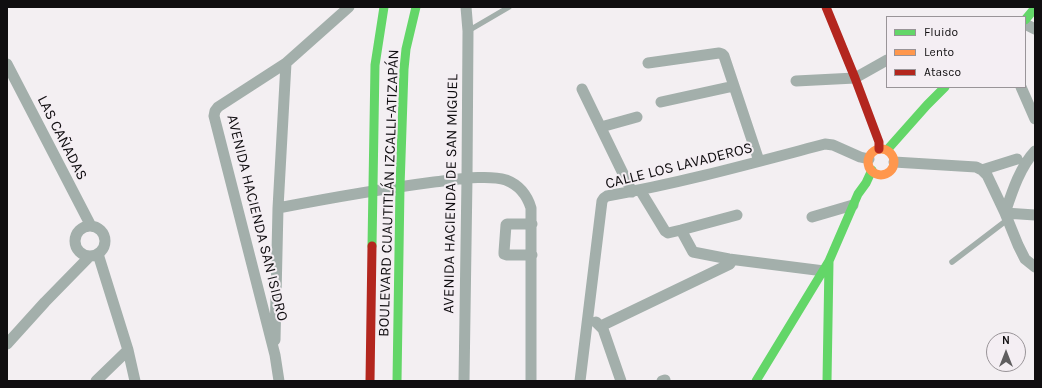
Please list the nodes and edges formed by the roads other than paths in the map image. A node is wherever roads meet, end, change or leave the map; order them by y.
1 (349, 7) edge
2 (384, 7) edge
3 (416, 7) edge
4 (466, 7) edge
5 (509, 7) edge
6 (826, 7) edge
7 (1035, 8) edge
8 (1026, 19) edge
9 (1026, 24) edge
10 (1035, 29) edge
11 (468, 32) junction
12 (886, 61) edge
13 (286, 63) junction
14 (648, 63) dead end
15 (7, 64) edge
16 (855, 78) junction
17 (796, 81) dead end
18 (734, 86) junction
19 (582, 88) dead end
20 (944, 88) edge
21 (1021, 88) edge
22 (661, 102) dead end
23 (637, 117) dead end
24 (1035, 119) edge
25 (601, 127) junction
26 (1035, 151) edge
27 (888, 153) junction
28 (869, 159) junction
29 (1018, 160) dead end
30 (759, 161) junction
31 (982, 170) junction
32 (874, 172) junction
33 (468, 178) junction
34 (400, 187) junction
35 (373, 190) junction
36 (636, 191) junction
37 (853, 205) junction
38 (278, 208) junction
39 (737, 215) dead end
40 (1035, 215) edge
41 (812, 217) dead end
42 (1006, 217) junction
43 (532, 224) junction
44 (91, 226) junction
45 (681, 230) junction
46 (94, 255) junction
47 (532, 256) junction
48 (952, 262) dead end
49 (730, 264) dead end
50 (1035, 268) edge
51 (825, 273) junction
52 (589, 314) junction
53 (601, 326) junction
54 (7, 344) edge
55 (128, 350) junction
56 (275, 355) junction
57 (96, 381) edge
58 (135, 381) edge
59 (279, 381) edge
60 (370, 381) edge
61 (397, 381) edge
62 (464, 381) edge
63 (531, 381) edge
64 (580, 381) edge
65 (620, 381) edge
66 (756, 381) edge
67 (827, 381) edge

1 - 13 street, AVENIDA HACIENDA SAN ISIDRO
2 - 35 main road, BOULEVARD CUAUTITLÁN IZCALLI-ATIZAPÁN
3 - 34 main road, BOULEVARD CUAUTITLÁN IZCALLI-ATIZAPÁN
4 - 11 street, AVENIDA HACIENDA DE SAN MIGUEL
5 - 11 lane
6 - 16 main road
7 - 8 main road
9 - 10 street
11 - 33 street, AVENIDA HACIENDA DE SAN MIGUEL
12 - 16 street
13 - 38 street
13 - 56 street, AVENIDA HACIENDA SAN ISIDRO
14 - 18 street
15 - 44 street, LAS CAÑADAS
16 - 17 street
16 - 27 main road
18 - 22 street
18 - 30 street
19 - 25 street
20 - 27 main road
21 - 24 street
23 - 25 street
25 - 36 street
26 - 42 street
27 - 28 main road
27 - 31 street
27 - 32 main road
28 - 30 street, CALLE LOS LAVADEROS
28 - 32 main road
29 - 31 street
30 - 36 street, CALLE LOS LAVADEROS
31 - 42 street
32 - 37 main road
33 - 34 street
33 - 43 street
33 - 62 street, AVENIDA HACIENDA DE SAN MIGUEL
34 - 35 street
34 - 61 main road, BOULEVARD CUAUTITLÁN IZCALLI-ATIZAPÁN
35 - 38 street
35 - 60 main road, BOULEVARD CUAUTITLÁN IZCALLI-ATIZAPÁN
36 - 45 street
36 - 52 street, CALLE LOS LAVADEROS
37 - 41 street
37 - 51 main road
38 - 56 street
39 - 45 street
40 - 42 street
42 - 48 lane
42 - 50 street
43 - 47 street
43 - 47 street
44 - 46 street
44 - 46 street
45 - 51 street
46 - 54 street
46 - 55 street
47 - 63 street
49 - 53 street
51 - 66 main road
51 - 67 main road
52 - 53 street
52 - 64 street, CALLE LOS LAVADEROS
53 - 65 street
55 - 57 street
55 - 58 street
56 - 59 street, AVENIDA HACIENDA SAN ISIDRO

